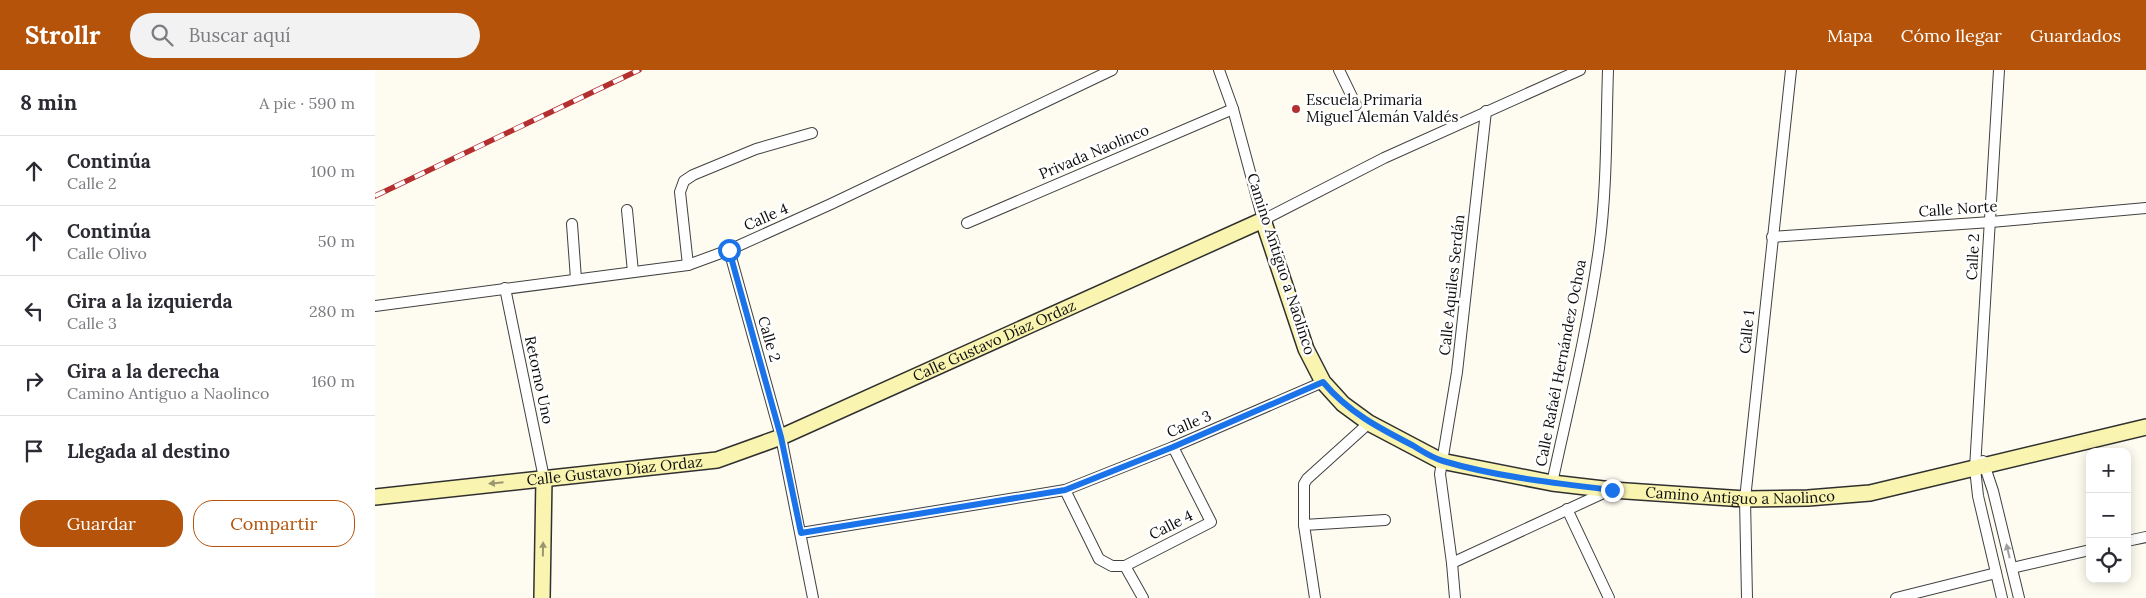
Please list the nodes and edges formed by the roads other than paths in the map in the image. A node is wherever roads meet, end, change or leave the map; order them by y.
1 (1112, 70) edge
2 (1219, 70) edge
3 (1339, 70) edge
4 (1580, 70) edge
5 (1608, 70) edge
6 (1791, 70) edge
7 (1999, 70) edge
8 (1357, 105) dead end
9 (1233, 109) junction
10 (1486, 111) junction
11 (812, 133) dead end
12 (2146, 208) edge
13 (627, 210) dead end
14 (1263, 220) junction
15 (1991, 222) junction
16 (967, 223) dead end
17 (572, 224) dead end
18 (1772, 237) junction
19 (729, 250) junction
20 (689, 265) junction
21 (633, 272) junction
22 (576, 279) junction
23 (505, 288) junction
24 (375, 306) edge
25 (1323, 382) junction
26 (1369, 423) junction
27 (2146, 428) edge
28 (781, 437) junction
29 (1173, 447) junction
30 (1441, 460) junction
31 (1980, 467) junction
32 (545, 478) junction
33 (1552, 483) junction
34 (1065, 490) junction
35 (1612, 490) junction
36 (375, 497) edge
37 (1745, 499) junction
38 (1567, 509) junction
39 (1385, 520) dead end
40 (1304, 525) junction
41 (801, 533) junction
42 (2146, 537) edge
43 (2131, 541) edge
44 (2086, 551) edge
45 (1452, 563) junction
46 (1125, 566) junction
47 (2012, 568) junction
48 (1995, 572) junction
49 (542, 598) edge
50 (813, 598) edge
51 (1143, 598) edge
52 (1315, 598) edge
53 (1455, 598) edge
54 (1609, 598) edge
55 (1747, 598) edge
56 (1896, 598) edge
57 (2001, 598) edge
58 (2019, 598) edge

1 - 19 street, Calle 4
2 - 9 street, Camino Antiguo a Naolinco
3 - 8 street
4 - 10 street, Calle Gustavo Díaz Ordaz
5 - 33 street, Calle Rafaél Hernández Ochoa
6 - 18 street, Calle 1
7 - 15 street, Calle 2
9 - 14 street, Camino Antiguo a Naolinco
9 - 16 street, Privada Naolinco
10 - 14 street, Calle Gustavo Díaz Ordaz
10 - 30 street, Calle Aquiles Serdán
11 - 20 street
12 - 15 street, Calle Norte
13 - 21 street
14 - 25 main road, Camino Antiguo a Naolinco
14 - 28 main road, Calle Gustavo Díaz Ordaz
15 - 18 street, Calle Norte
15 - 31 street, Calle 2
17 - 22 street
18 - 37 street, Calle 1
19 - 20 street, Calle 4
19 - 28 street, Calle 2
20 - 21 street, Calle 4
21 - 22 street, Calle 4
22 - 23 street, Calle 4
23 - 24 street, Calle 4
23 - 32 street, Retorno Uno
25 - 26 main road, Camino Antiguo a Naolinco
25 - 29 street, Calle 3
26 - 30 main road, Camino Antiguo a Naolinco
26 - 40 street
27 - 31 main road, Camino Antiguo a Naolinco
28 - 32 main road, Calle Gustavo Díaz Ordaz
28 - 41 street, Calle 2
29 - 34 street, Calle 3
29 - 46 street, Calle 4
30 - 33 main road, Camino Antiguo a Naolinco
30 - 45 street, Calle Aquiles Serdán
31 - 37 main road, Camino Antiguo a Naolinco
47 -> 31 street, Calle 2
31 - 48 street, Calle 2
32 -> 36 main road, Calle Gustavo Díaz Ordaz
49 -> 32 main road
33 - 35 main road, Camino Antiguo a Naolinco
34 - 41 street, Calle 3
34 - 46 street
35 - 37 main road, Camino Antiguo a Naolinco
35 - 38 street
37 - 55 street, Calle 1
38 - 45 street
38 - 54 street
39 - 40 street
40 - 52 street
41 - 50 street, Calle 2
42 - 43 street
44 - 47 street
45 - 53 street, Calle Aquiles Serdán
46 - 51 street
47 - 58 street, Calle 2
48 - 56 street
48 - 57 street, Calle 2

